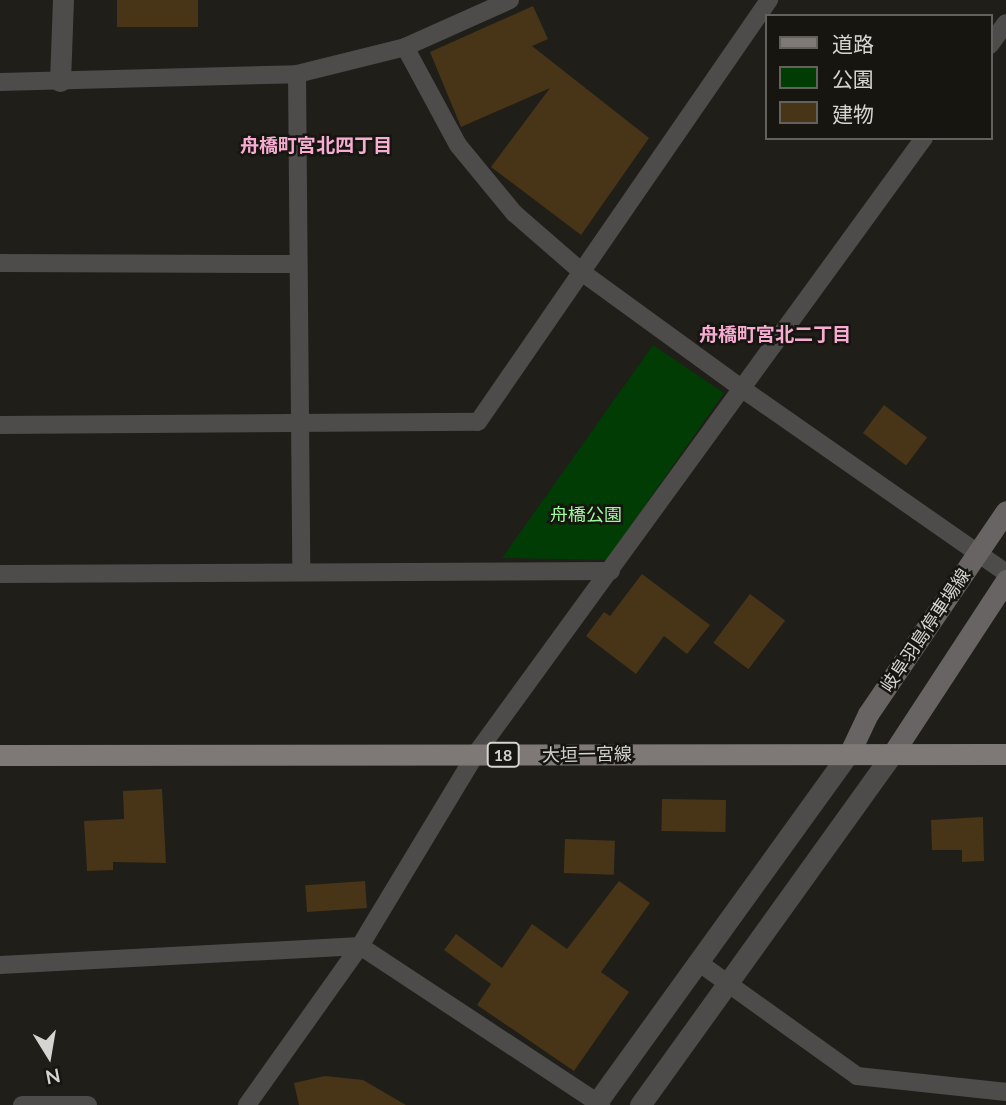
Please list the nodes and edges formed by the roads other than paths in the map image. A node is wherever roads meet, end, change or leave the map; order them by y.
1 (63, 0) edge
2 (510, 0) edge
3 (769, 0) edge
4 (1006, 23) edge
5 (992, 42) edge
6 (405, 47) junction
7 (297, 74) junction
8 (61, 81) junction
9 (0, 82) edge
10 (923, 140) edge
11 (0, 263) edge
12 (298, 264) junction
13 (583, 273) junction
14 (744, 390) junction
15 (0, 425) edge
16 (300, 426) junction
17 (1006, 511) edge
18 (976, 553) junction
19 (611, 571) junction
20 (301, 572) junction
21 (1006, 573) edge
22 (0, 574) edge
23 (1006, 580) edge
24 (850, 752) junction
25 (893, 753) junction
26 (1006, 754) edge
27 (0, 755) edge
28 (475, 755) junction
29 (360, 946) junction
30 (698, 962) junction
31 (0, 965) edge
32 (728, 984) junction
33 (1006, 1092) edge
34 (598, 1104) edge
35 (22, 1105) edge
36 (88, 1105) edge
37 (247, 1105) edge
38 (640, 1105) edge

1 - 8 street
2 - 6 street
3 - 13 street
4 - 5 street
6 - 7 street
6 - 13 street
7 - 8 street
7 - 12 street
8 - 9 street
10 - 14 street
11 - 12 street
12 - 16 street
13 - 14 street
13 - 16 street
14 - 18 street
14 - 19 street
15 - 16 street
16 - 20 street
17 - 18 main road, 岐阜羽島停車場線
18 - 21 street
18 - 24 main road, 岐阜羽島停車場線
19 - 20 street
19 - 28 street
20 - 22 street
23 - 25 main road
24 - 25 main road, 大垣一宮線 / 18
24 - 28 main road, 大垣一宮線 / 18
24 - 30 street
25 - 26 main road, 大垣一宮線 / 18
25 - 32 street
27 - 28 main road, 大垣一宮線 / 18
28 - 29 street
29 - 31 street
29 - 34 street
29 - 37 street
30 - 32 street
30 - 34 street
32 - 33 street
32 - 38 street
35 - 36 street

